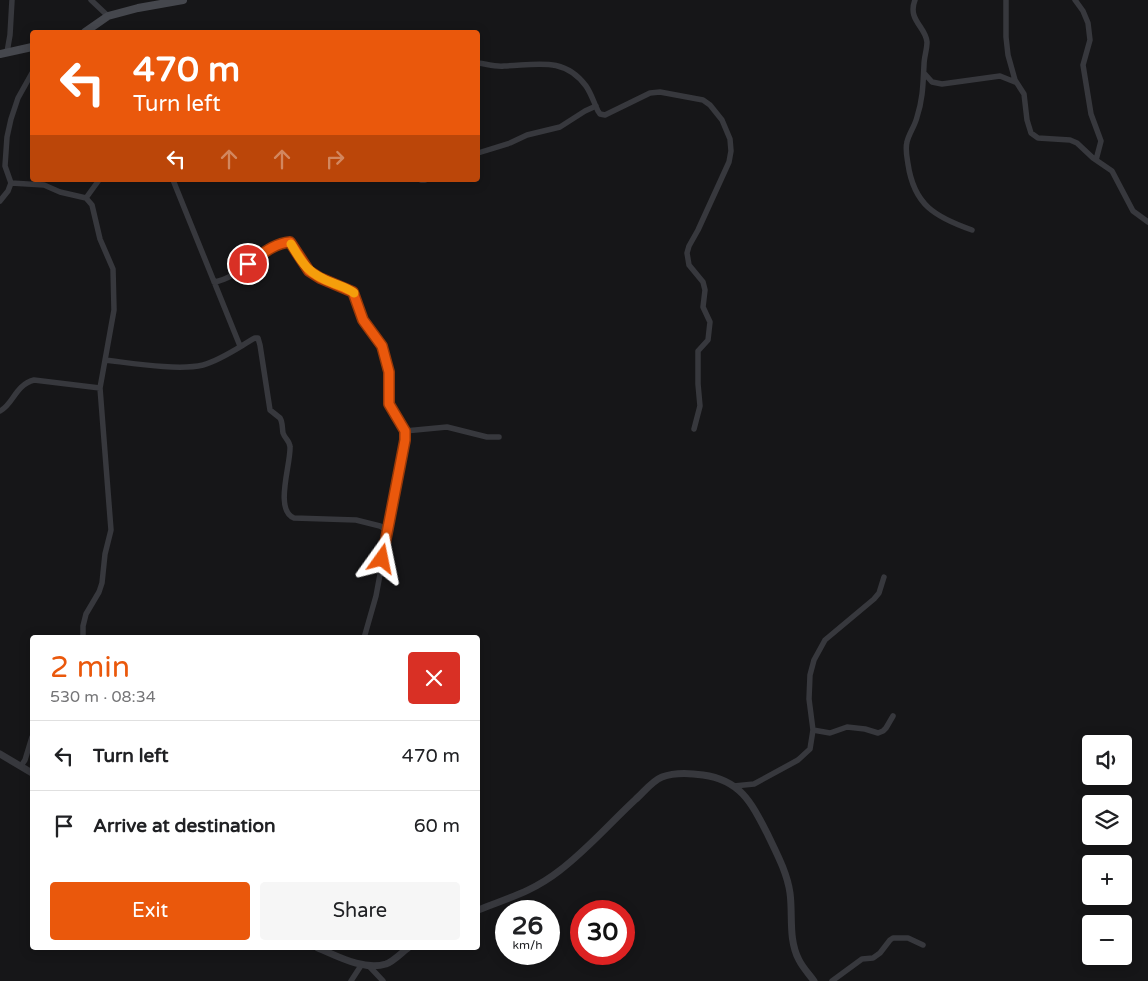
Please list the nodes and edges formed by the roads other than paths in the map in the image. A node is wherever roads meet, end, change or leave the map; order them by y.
1 (12, 0) edge
2 (91, 0) edge
3 (182, 0) edge
4 (915, 0) edge
5 (1006, 0) edge
6 (1074, 0) edge
7 (108, 16) junction
8 (89, 30) edge
9 (30, 47) edge
10 (3, 53) edge
11 (480, 63) edge
12 (924, 73) junction
13 (30, 80) edge
14 (1015, 82) junction
15 (596, 106) junction
16 (480, 152) edge
17 (1096, 160) junction
18 (98, 182) edge
19 (174, 182) edge
20 (11, 183) junction
21 (86, 198) junction
22 (0, 201) edge
23 (1148, 222) edge
24 (972, 230) dead end
25 (214, 282) junction
26 (240, 346) junction
27 (105, 360) junction
28 (100, 388) junction
29 (0, 411) edge
30 (694, 429) dead end
31 (405, 431) junction
32 (499, 438) dead end
33 (389, 531) junction
34 (884, 577) dead end
35 (84, 635) edge
36 (365, 635) edge
37 (893, 716) dead end
38 (813, 730) junction
39 (30, 742) edge
40 (0, 754) edge
41 (21, 766) junction
42 (30, 772) edge
43 (734, 786) junction
44 (480, 909) edge
45 (922, 945) dead end
46 (324, 950) edge
47 (406, 950) edge
48 (365, 965) junction
49 (351, 981) edge
50 (383, 981) edge
51 (814, 981) edge
52 (832, 981) edge

1 - 10 street
2 - 7 street
3 - 7 main road
4 - 12 street
5 - 14 street
6 - 17 street
7 - 8 main road
9 - 10 main road
11 - 15 street
12 - 14 street
12 - 24 street
13 - 20 street
14 - 17 street
15 - 16 street
15 - 30 street
17 - 23 street
18 - 21 street
19 - 25 street
20 - 21 street
20 - 22 street
21 - 27 street
25 - 26 street
25 - 31 street
26 - 27 street
26 - 33 street
27 - 28 street
28 - 29 street
28 - 35 street
31 - 32 street
31 - 33 street
33 - 36 street
34 - 38 street
37 - 38 street
38 - 43 street
39 - 41 street
40 - 41 street
41 - 42 street
43 - 44 street
43 - 51 street
45 - 52 street
46 - 48 street
47 - 48 street
48 - 49 street
48 - 50 street

